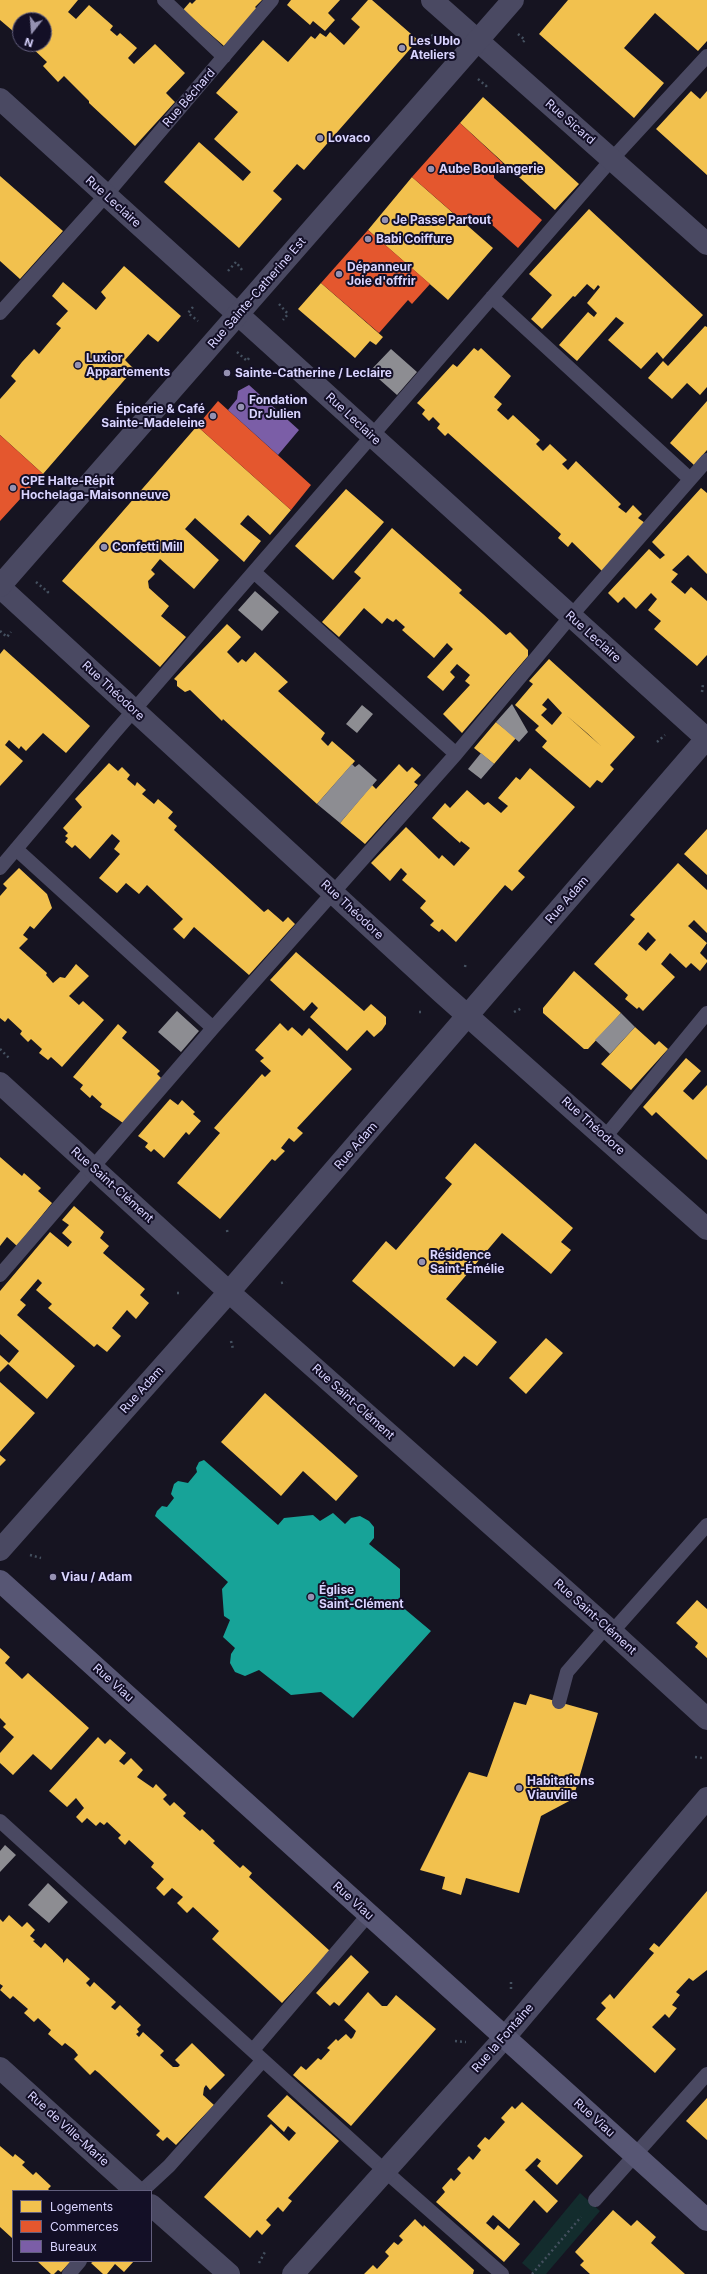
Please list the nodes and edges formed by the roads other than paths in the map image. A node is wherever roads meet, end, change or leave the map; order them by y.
1 (164, 0) edge
2 (272, 0) edge
3 (432, 0) edge
4 (513, 0) edge
5 (476, 39) junction
6 (224, 56) junction
7 (707, 56) edge
8 (0, 99) edge
9 (612, 159) junction
10 (106, 195) junction
11 (707, 244) edge
12 (492, 298) junction
13 (0, 314) edge
14 (239, 314) junction
15 (372, 436) junction
16 (707, 460) edge
17 (690, 479) junction
18 (254, 572) junction
19 (0, 587) edge
20 (571, 616) junction
21 (134, 712) junction
22 (707, 738) edge
23 (456, 754) junction
24 (16, 849) junction
25 (0, 868) edge
26 (332, 892) junction
27 (707, 1013) edge
28 (467, 1016) junction
29 (213, 1028) junction
30 (0, 1083) edge
31 (605, 1137) junction
32 (92, 1166) junction
33 (707, 1229) edge
34 (0, 1275) edge
35 (229, 1292) junction
36 (707, 1525) edge
37 (0, 1550) edge
38 (0, 1581) edge
39 (609, 1630) junction
40 (559, 1702) dead end
41 (707, 1719) edge
42 (707, 1798) edge
43 (0, 1821) edge
44 (368, 1914) junction
45 (505, 2037) junction
46 (258, 2055) junction
47 (0, 2068) edge
48 (707, 2074) edge
49 (635, 2155) junction
50 (385, 2171) junction
51 (135, 2190) edge
52 (143, 2190) edge
53 (595, 2200) road end
54 (152, 2205) edge
55 (707, 2220) edge
56 (79, 2262) edge
57 (69, 2274) edge
58 (229, 2274) edge
59 (293, 2274) edge
60 (502, 2274) edge

1 - 6 lane
2 - 6 lane, Rue Béchard
3 - 5 street, Rue Sicard
4 - 5 street, Rue Sainte-Catherine Est
5 - 9 street, Rue Sicard
5 - 14 street, Rue Sainte-Catherine Est
6 - 10 lane, Rue Béchard
7 - 9 lane
8 - 10 street, Rue Leclaire
9 - 11 street, Rue Sicard
9 - 12 lane
10 - 13 lane, Rue Béchard
10 - 14 street, Rue Leclaire
12 - 15 lane
12 - 17 lane
14 - 15 street, Rue Leclaire
14 - 19 street, Rue Sainte-Catherine Est
15 - 18 lane
15 - 20 street, Rue Leclaire
16 - 17 lane
17 - 20 lane
18 - 21 lane
18 - 23 lane
19 - 21 street, Rue Théodore
20 - 22 street, Rue Leclaire
20 - 23 lane
21 - 24 lane
21 - 26 street, Rue Théodore
22 - 28 street, Rue Adam
23 - 26 lane
24 - 25 lane
24 - 29 lane
26 - 28 street, Rue Théodore
26 - 29 lane
27 - 31 lane
28 - 31 street, Rue Théodore
28 - 35 street, Rue Adam
29 - 32 lane
30 - 32 street, Rue Saint-Clément
31 - 33 street, Rue Théodore
32 - 34 lane
32 - 35 street, Rue Saint-Clément
35 - 37 street, Rue Adam
35 - 39 street, Rue Saint-Clément
36 - 39 lane
38 - 44 main road, Rue Viau
39 - 40 lane
39 - 41 street, Rue Saint-Clément
42 - 45 street, Rue la Fontaine
43 - 46 lane
44 - 45 main road, Rue Viau
44 - 46 lane
45 - 49 main road, Rue Viau
45 - 50 street, Rue la Fontaine
46 - 50 lane
46 - 52 lane
47 - 51 street, Rue de Ville-Marie
48 - 49 lane
49 - 53 lane
49 - 55 main road, Rue Viau
50 - 59 street, Rue la Fontaine
50 - 60 lane
54 - 58 street
56 - 57 lane

